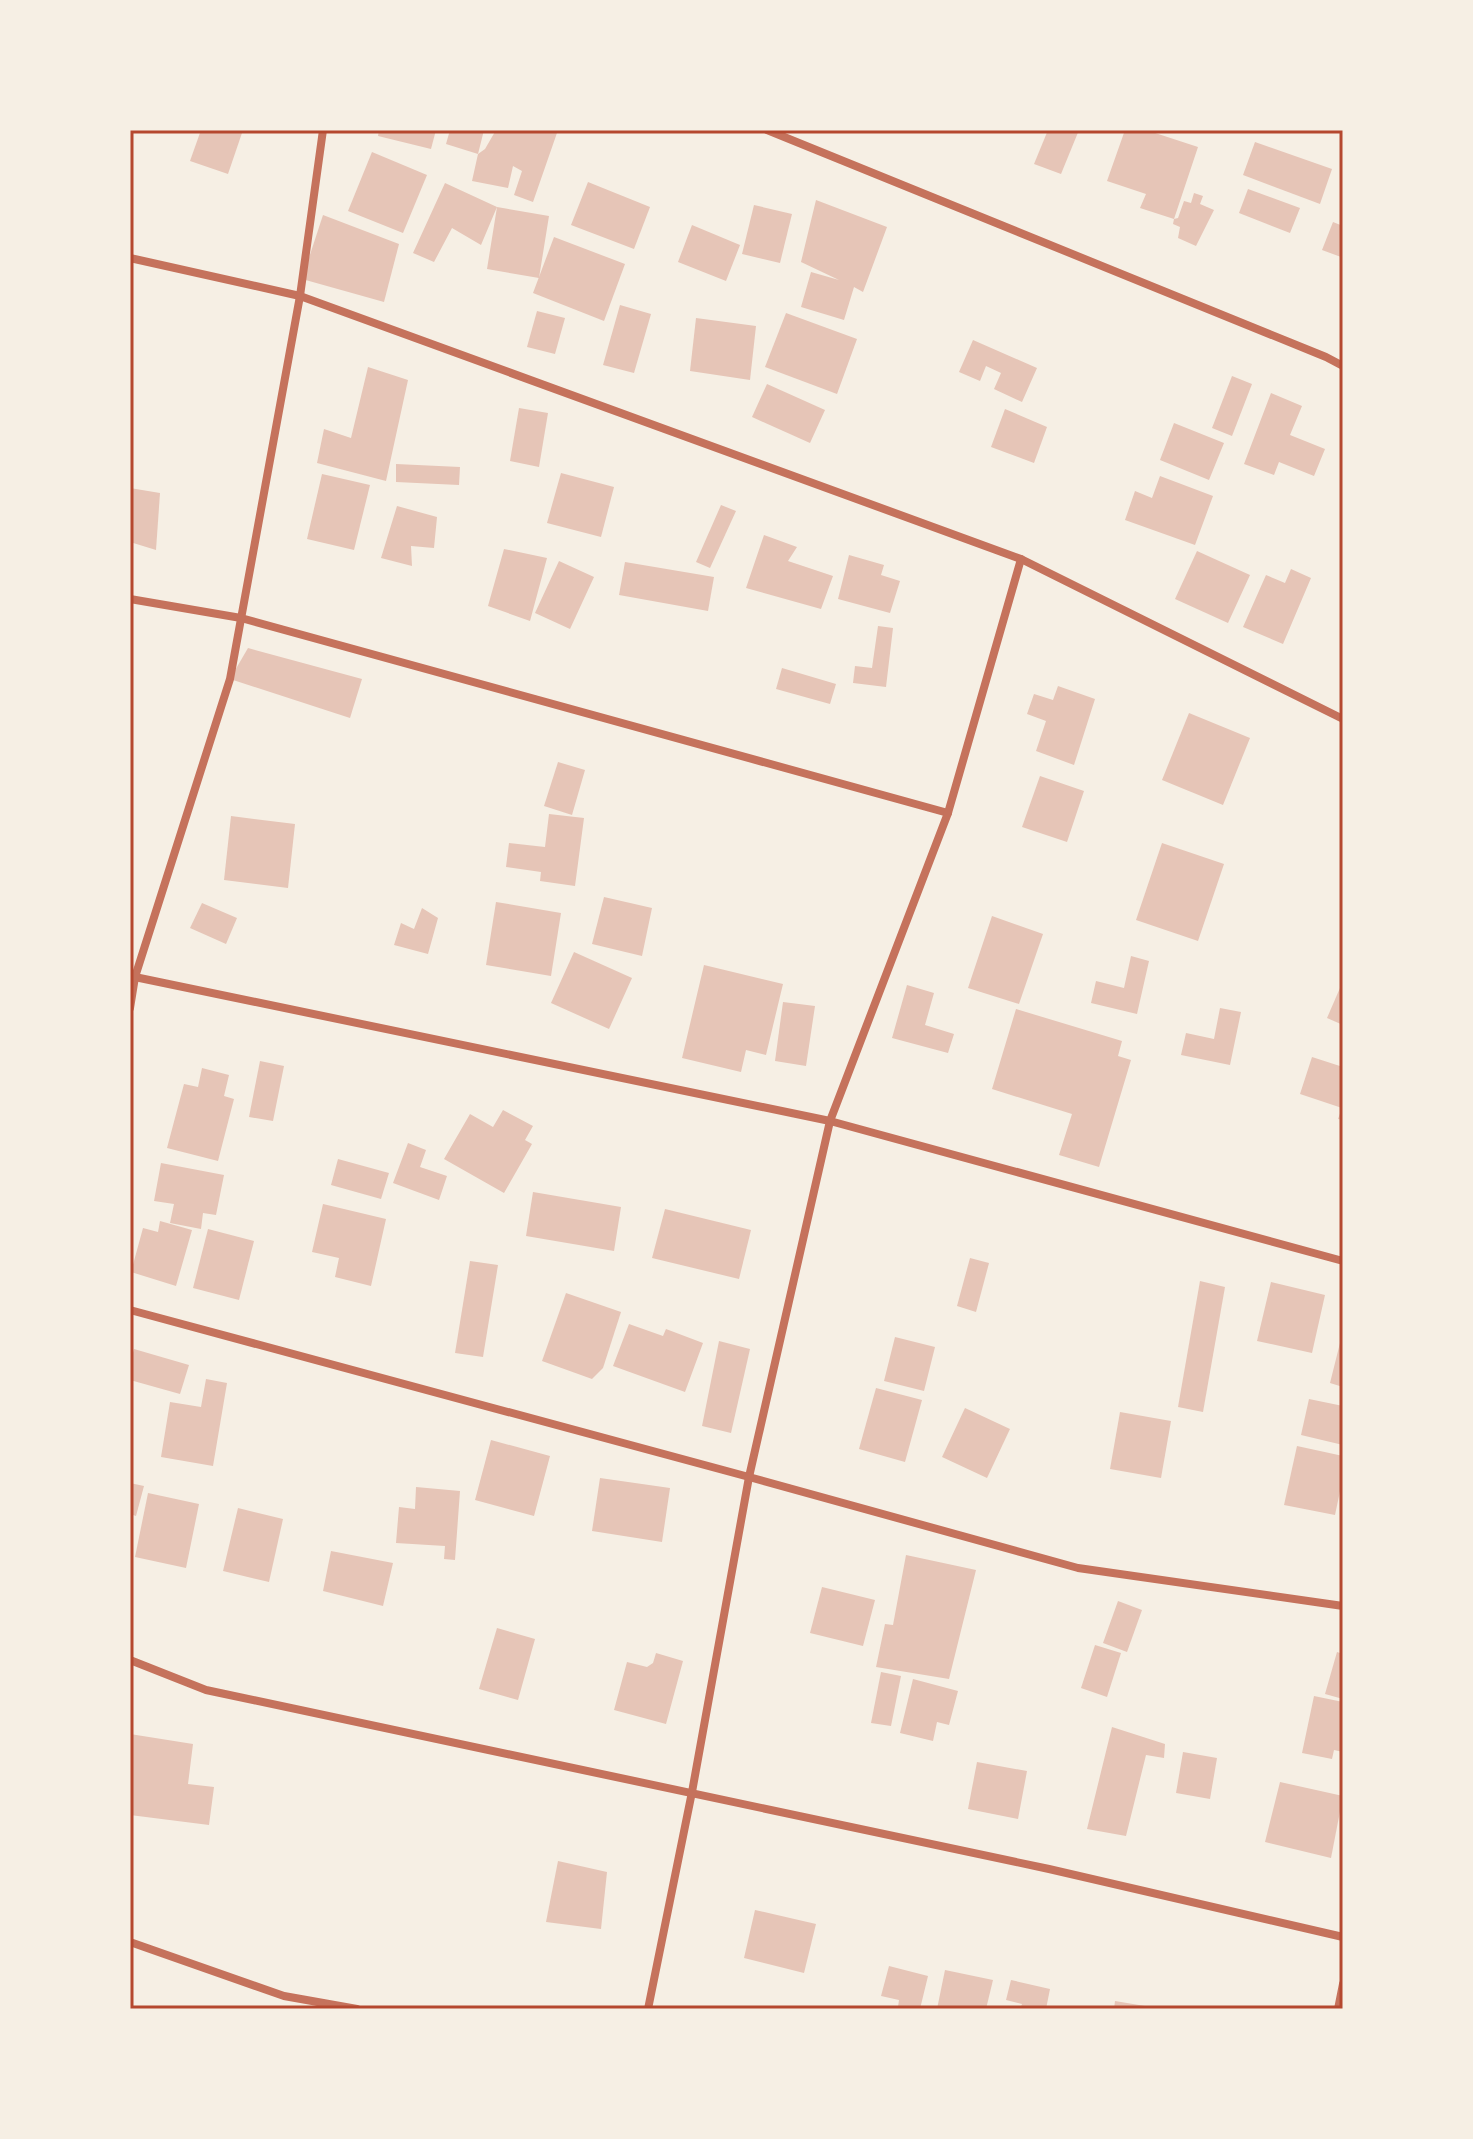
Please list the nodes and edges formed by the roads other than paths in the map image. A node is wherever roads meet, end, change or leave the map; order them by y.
1 (323, 130) edge
2 (767, 130) edge
3 (130, 258) edge
4 (300, 296) junction
5 (1343, 366) edge
6 (1021, 559) junction
7 (130, 599) edge
8 (241, 618) junction
9 (1343, 719) edge
10 (948, 813) junction
11 (133, 976) edge
12 (130, 1008) edge
13 (830, 1121) junction
14 (1343, 1261) edge
15 (130, 1310) edge
16 (749, 1477) junction
17 (1343, 1606) edge
18 (130, 1660) edge
19 (692, 1792) junction
20 (1343, 1937) edge
21 (130, 1942) edge
22 (1343, 1984) edge
23 (357, 2009) edge
24 (648, 2009) edge
25 (1338, 2009) edge

1 - 4 street
2 - 5 street
3 - 4 street
4 - 6 street
4 - 8 street
6 - 9 street
6 - 10 street
7 - 8 street
8 - 10 street
8 - 11 street
10 - 13 street
11 - 12 street
11 - 13 street
13 - 14 street
13 - 16 street
15 - 16 street
16 - 17 street
16 - 19 street
18 - 19 street
19 - 20 street
19 - 24 street
21 - 23 street
22 - 25 street

